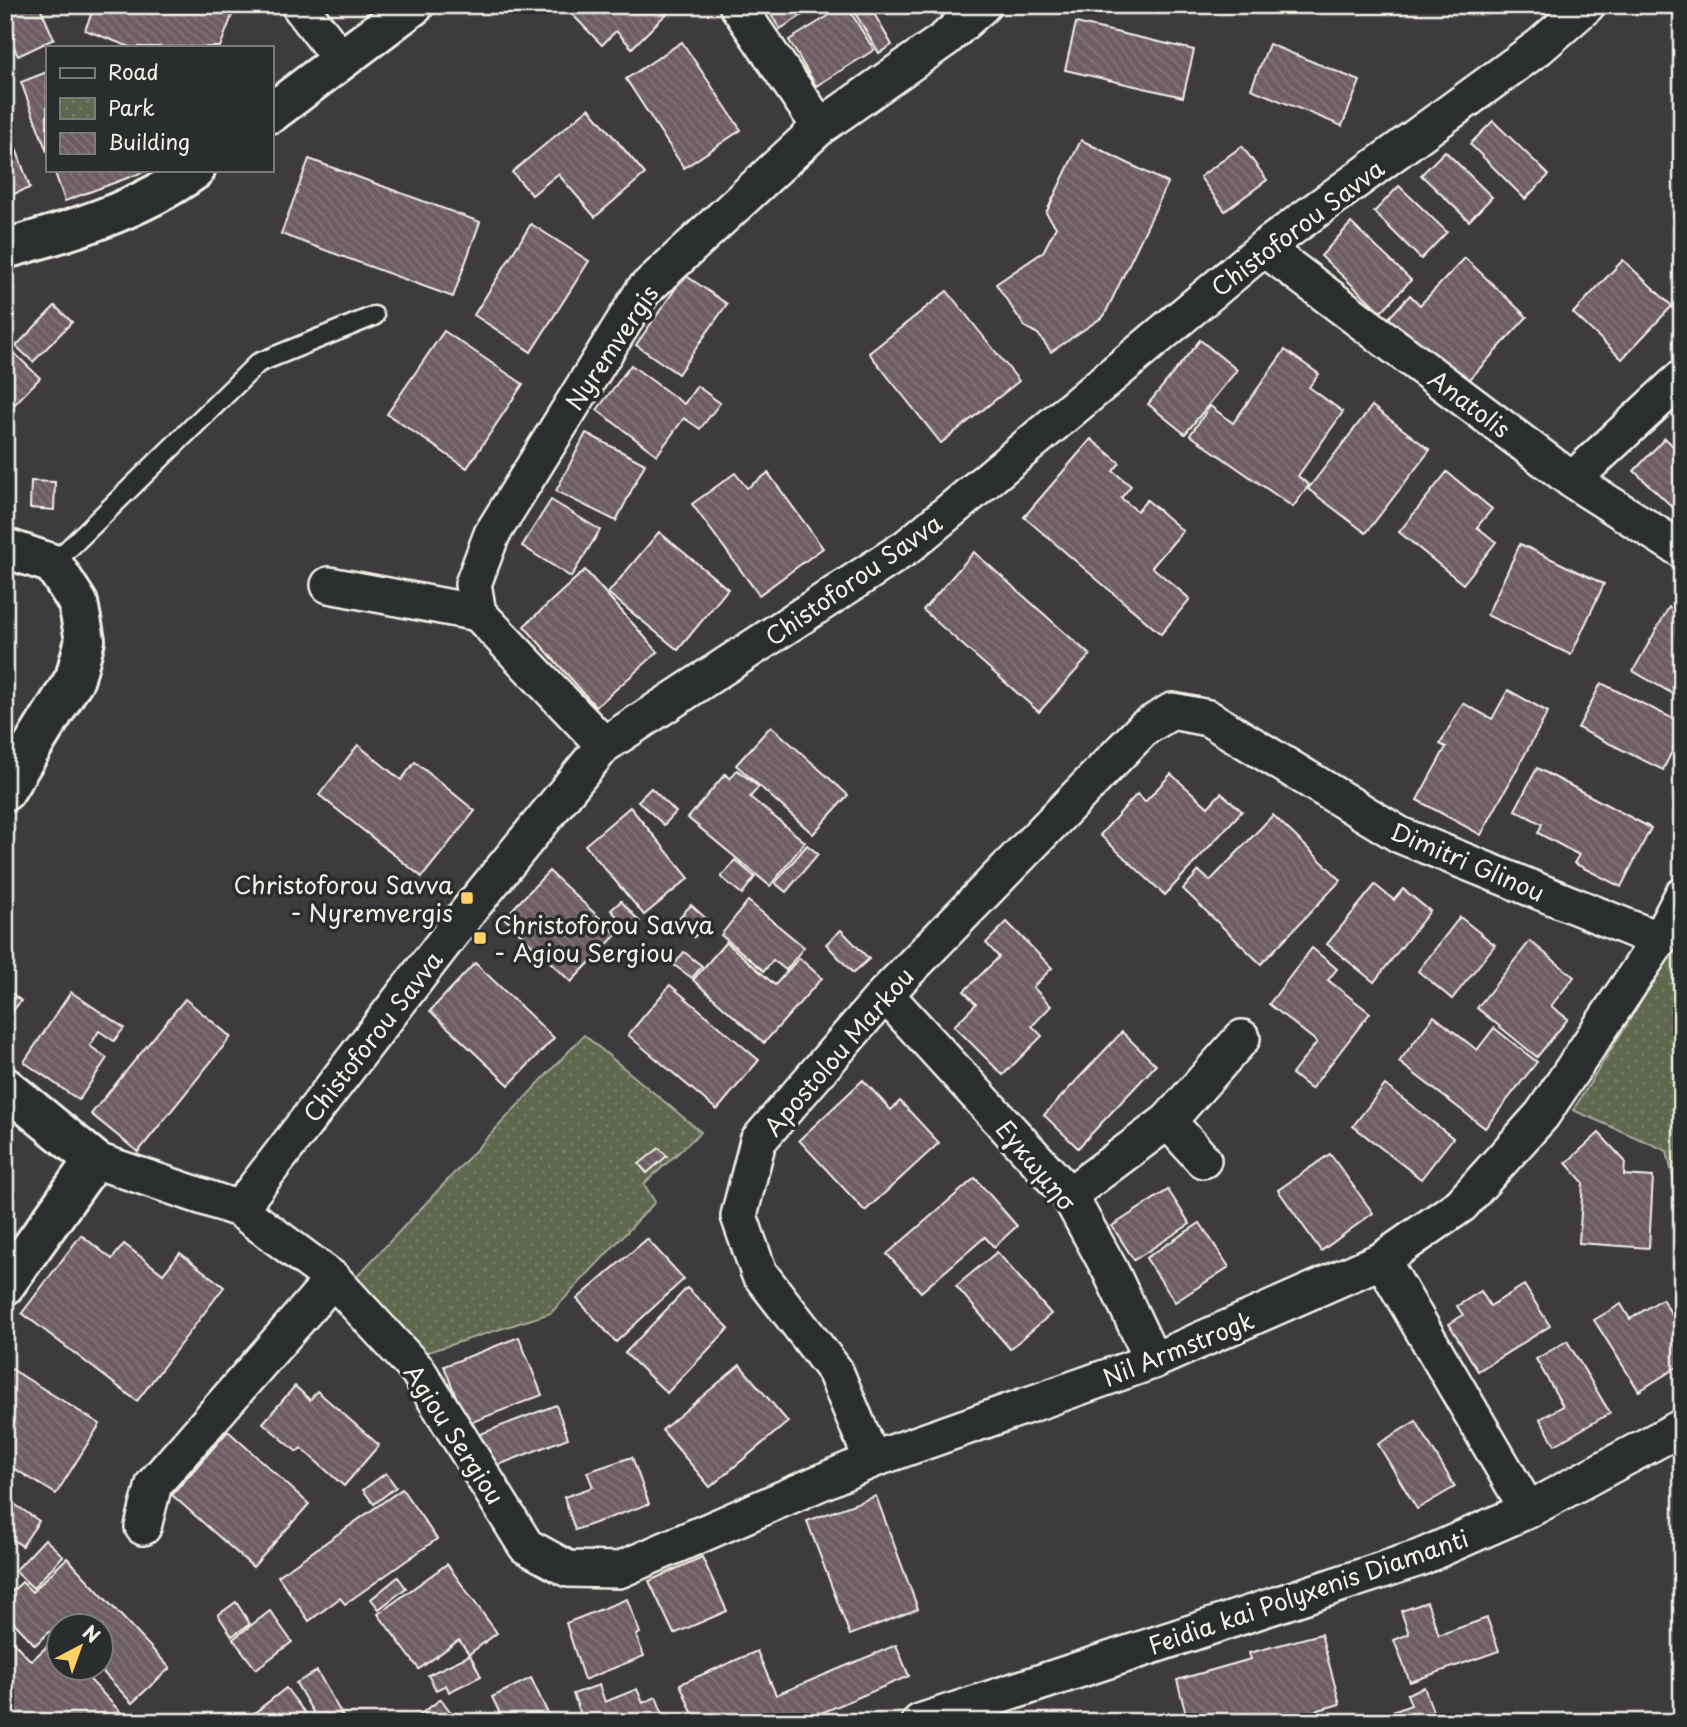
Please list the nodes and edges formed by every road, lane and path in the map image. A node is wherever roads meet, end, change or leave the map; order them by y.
1 (299, 5) edge
2 (414, 5) edge
3 (737, 5) edge
4 (983, 5) edge
5 (1587, 5) edge
6 (342, 61) junction
7 (273, 112) edge
8 (820, 127) junction
9 (192, 172) edge
10 (1264, 248) junction
11 (5, 249) edge
12 (374, 316) dead end
13 (1682, 377) edge
14 (1572, 480) junction
15 (5, 548) edge
16 (1682, 550) edge
17 (53, 564) junction
18 (329, 585) dead end
19 (478, 613) junction
20 (1172, 710) joint
21 (604, 745) junction
22 (5, 792) edge
23 (1682, 895) edge
24 (1659, 940) junction
25 (885, 994) junction
26 (1241, 1038) dead end
27 (5, 1087) edge
28 (1168, 1121) junction
29 (94, 1160) junction
30 (1203, 1160) dead end
31 (1069, 1195) junction
32 (239, 1209) junction
33 (1381, 1261) junction
34 (333, 1279) junction
35 (5, 1285) edge
36 (1153, 1361) junction
37 (1682, 1427) edge
38 (872, 1460) junction
39 (1528, 1510) junction
40 (143, 1527) dead end
41 (526, 1546) joint
42 (920, 1722) edge

1 - 6 street
2 - 6 street
3 - 8 street
4 - 8 street, Nyremvergis
5 - 10 street, Chistoforou Savva
6 - 7 street
8 - 19 street, Nyremvergis
9 - 11 street
10 - 14 street, Anatolis
10 - 21 street, Chistoforou Savva
12 - 17 lane
13 - 14 street
14 - 16 street, Anatolis
15 - 17 street
17 - 22 street
18 - 19 street
19 - 21 street
20 - 24 street, Dimitri Glinou
20 - 25 street, Apostolou Markou
21 - 32 street, Chistoforou Savva
23 - 24 street, Nil Armstrogk
24 - 33 street, Nil Armstrogk
25 - 31 street, Εγκωμησ
25 - 38 street, Apostolou Markou
26 - 28 street
27 - 29 street
28 - 30 street
28 - 31 street
29 - 32 street, Agiou Sergiou
29 - 35 street
31 - 36 street, Εγκωμησ
32 - 34 street, Agiou Sergiou
33 - 36 street, Nil Armstrogk
33 - 39 street
34 - 40 street
34 - 41 street, Agiou Sergiou
36 - 38 street, Nil Armstrogk
37 - 39 street, Feidia kai Polyxenis Diamanti
38 - 41 street, Nil Armstrogk
39 - 42 street, Feidia kai Polyxenis Diamanti

